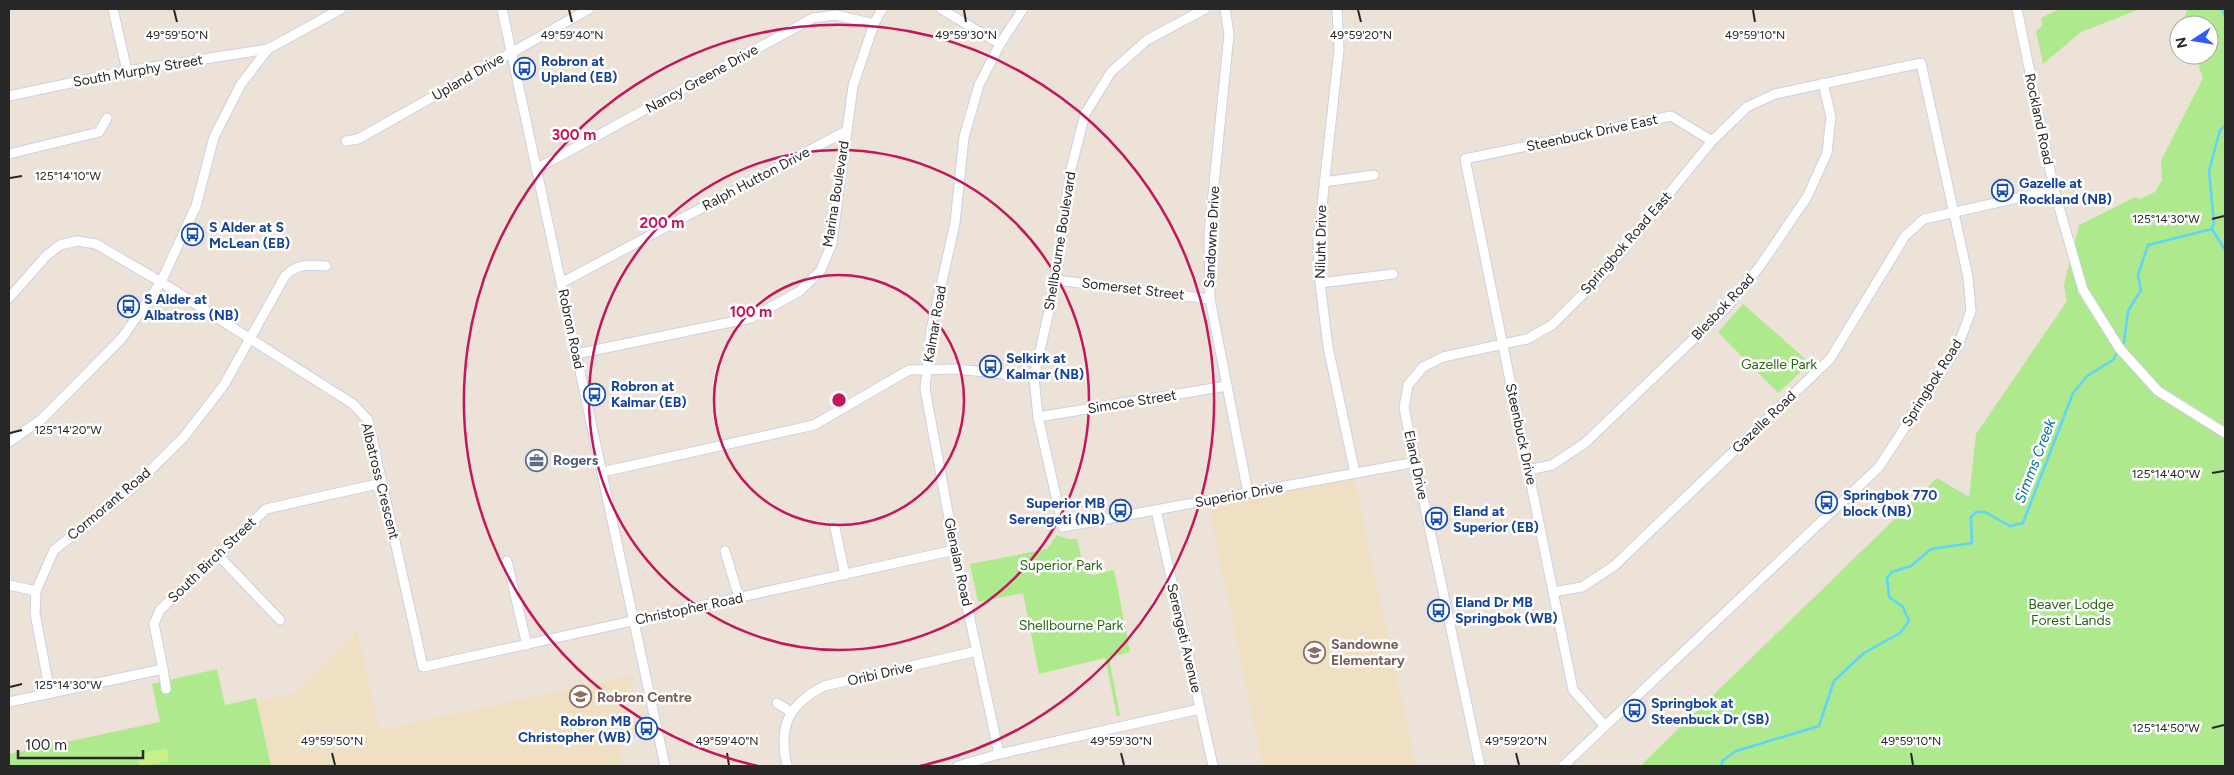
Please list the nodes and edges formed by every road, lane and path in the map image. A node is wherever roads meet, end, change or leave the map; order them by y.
1 (113, 9) edge
2 (340, 9) edge
3 (502, 9) edge
4 (589, 9) edge
5 (882, 9) edge
6 (941, 9) edge
7 (1023, 9) edge
8 (1205, 9) edge
9 (1225, 9) edge
10 (1337, 9) edge
11 (2016, 9) edge
12 (874, 24) junction
13 (1000, 44) junction
14 (268, 49) junction
15 (511, 52) junction
16 (127, 71) junction
17 (1823, 83) junction
18 (9, 96) edge
19 (107, 118) dead end
20 (846, 131) junction
21 (346, 141) dead end
22 (1712, 141) junction
23 (9, 154) edge
24 (1465, 159) joint
25 (536, 169) junction
26 (1374, 175) dead end
27 (1324, 182) junction
28 (2054, 190) junction
29 (1954, 211) junction
30 (326, 266) dead end
31 (1393, 274) dead end
32 (1056, 280) junction
33 (160, 282) junction
34 (561, 283) junction
35 (1320, 283) junction
36 (9, 298) edge
37 (1210, 299) junction
38 (251, 339) junction
39 (1503, 345) junction
40 (576, 354) junction
41 (927, 370) junction
42 (1034, 377) junction
43 (1227, 386) junction
44 (1038, 417) junction
45 (2225, 433) edge
46 (9, 442) edge
47 (1416, 462) junction
48 (1528, 470) junction
49 (602, 472) junction
50 (1355, 473) junction
51 (382, 483) junction
52 (1248, 493) junction
53 (1156, 510) junction
54 (1063, 527) joint
55 (835, 528) dead end
56 (955, 550) junction
57 (725, 551) dead end
58 (218, 555) junction
59 (507, 561) dead end
60 (845, 575) junction
61 (9, 585) edge
62 (36, 591) junction
63 (1553, 592) junction
64 (739, 598) junction
65 (280, 620) dead end
66 (634, 622) junction
67 (527, 645) junction
68 (977, 652) junction
69 (423, 667) joint
70 (163, 669) junction
71 (166, 689) dead end
72 (50, 693) junction
73 (9, 702) edge
74 (777, 703) dead end
75 (1200, 709) junction
76 (792, 712) junction
77 (1605, 726) junction
78 (999, 754) junction
79 (665, 766) edge
80 (787, 766) edge
81 (958, 766) edge
82 (1213, 766) edge
83 (1480, 766) edge
84 (1563, 766) edge

1 - 16 street
2 - 14 street
3 - 15 street, Robron Road
4 - 15 street, Upland Drive
5 - 12 street, Marina Boulevard
6 - 13 street
7 - 13 street, Kalmar Road
8 - 32 street, Shellbourne Boulevard
9 - 37 street, Sandowne Drive
10 - 27 street, Niluht Drive
11 - 28 street, Rockland Road
12 - 20 street, Marina Boulevard
12 - 25 street, Nancy Greene Drive
13 - 41 street, Kalmar Road
14 - 16 street, South Murphy Street
14 - 33 street
15 - 21 street, Upland Drive
15 - 25 street, Robron Road
16 - 18 street, South Murphy Street
17 - 22 street, Springbok Road
17 - 29 street, Springbok Road
17 - 48 street, Blesbok Road
19 - 23 street
20 - 34 street, Ralph Hutton Drive
20 - 40 street, Marina Boulevard
22 - 24 street, Steenbuck Drive East
22 - 39 street, Springbok Road East
24 - 39 street, Steenbuck Drive
25 - 34 street, Robron Road
26 - 27 street
27 - 35 street, Niluht Drive
28 - 29 street, Gazelle Road
28 - 45 street, Rockland Road
29 - 63 street, Gazelle Road
29 - 77 street, Springbok Road
30 - 38 street, Cormorant Road
31 - 35 street
32 - 37 street, Somerset Street
32 - 42 street, Shellbourne Boulevard
33 - 36 street, Albatross Crescent
33 - 38 street, Albatross Crescent
33 - 46 street
34 - 40 street, Robron Road
35 - 50 street, Niluht Drive
37 - 43 street, Sandowne Drive
38 - 51 street, Albatross Crescent
38 - 62 street, Cormorant Road
39 - 47 street, Eland Drive
39 - 48 street, Steenbuck Drive
40 - 49 street, Robron Road
41 - 42 street
41 - 49 street, Kalmar Road
41 - 56 street, Glenalan Road
42 - 44 street, Shellbourne Boulevard
43 - 44 street, Simcoe Street
43 - 52 street, Sandowne Drive
44 - 54 street, Shellbourne Boulevard
47 - 50 street, Superior Drive
47 - 83 street, Eland Drive
48 - 63 street, Steenbuck Drive
49 - 66 street, Robron Road
50 - 52 street, Superior Drive
51 - 58 street, South Birch Street
51 - 69 street, Albatross Crescent
52 - 53 street, Superior Drive
53 - 54 street, Superior Drive
53 - 75 street, Serengeti Avenue
55 - 60 street
56 - 60 street, Christopher Road
56 - 68 street, Glenalan Road
57 - 64 street
58 - 65 street
58 - 70 street, South Birch Street
59 - 67 street
60 - 64 street, Christopher Road
61 - 62 street
62 - 72 street, Cormorant Road
63 - 77 street, Steenbuck Drive
64 - 66 street, Christopher Road
66 - 67 street, Christopher Road
66 - 79 street, Robron Road
67 - 69 street, Christopher Road
68 - 76 street, Oribi Drive
68 - 78 street, Glenalan Road
70 - 71 street, South Birch Street
70 - 72 street
72 - 73 street
74 - 76 street
75 - 78 street
75 - 82 street, Serengeti Avenue
76 - 80 street, Oribi Drive
77 - 84 street, Springbok Road
78 - 81 street

